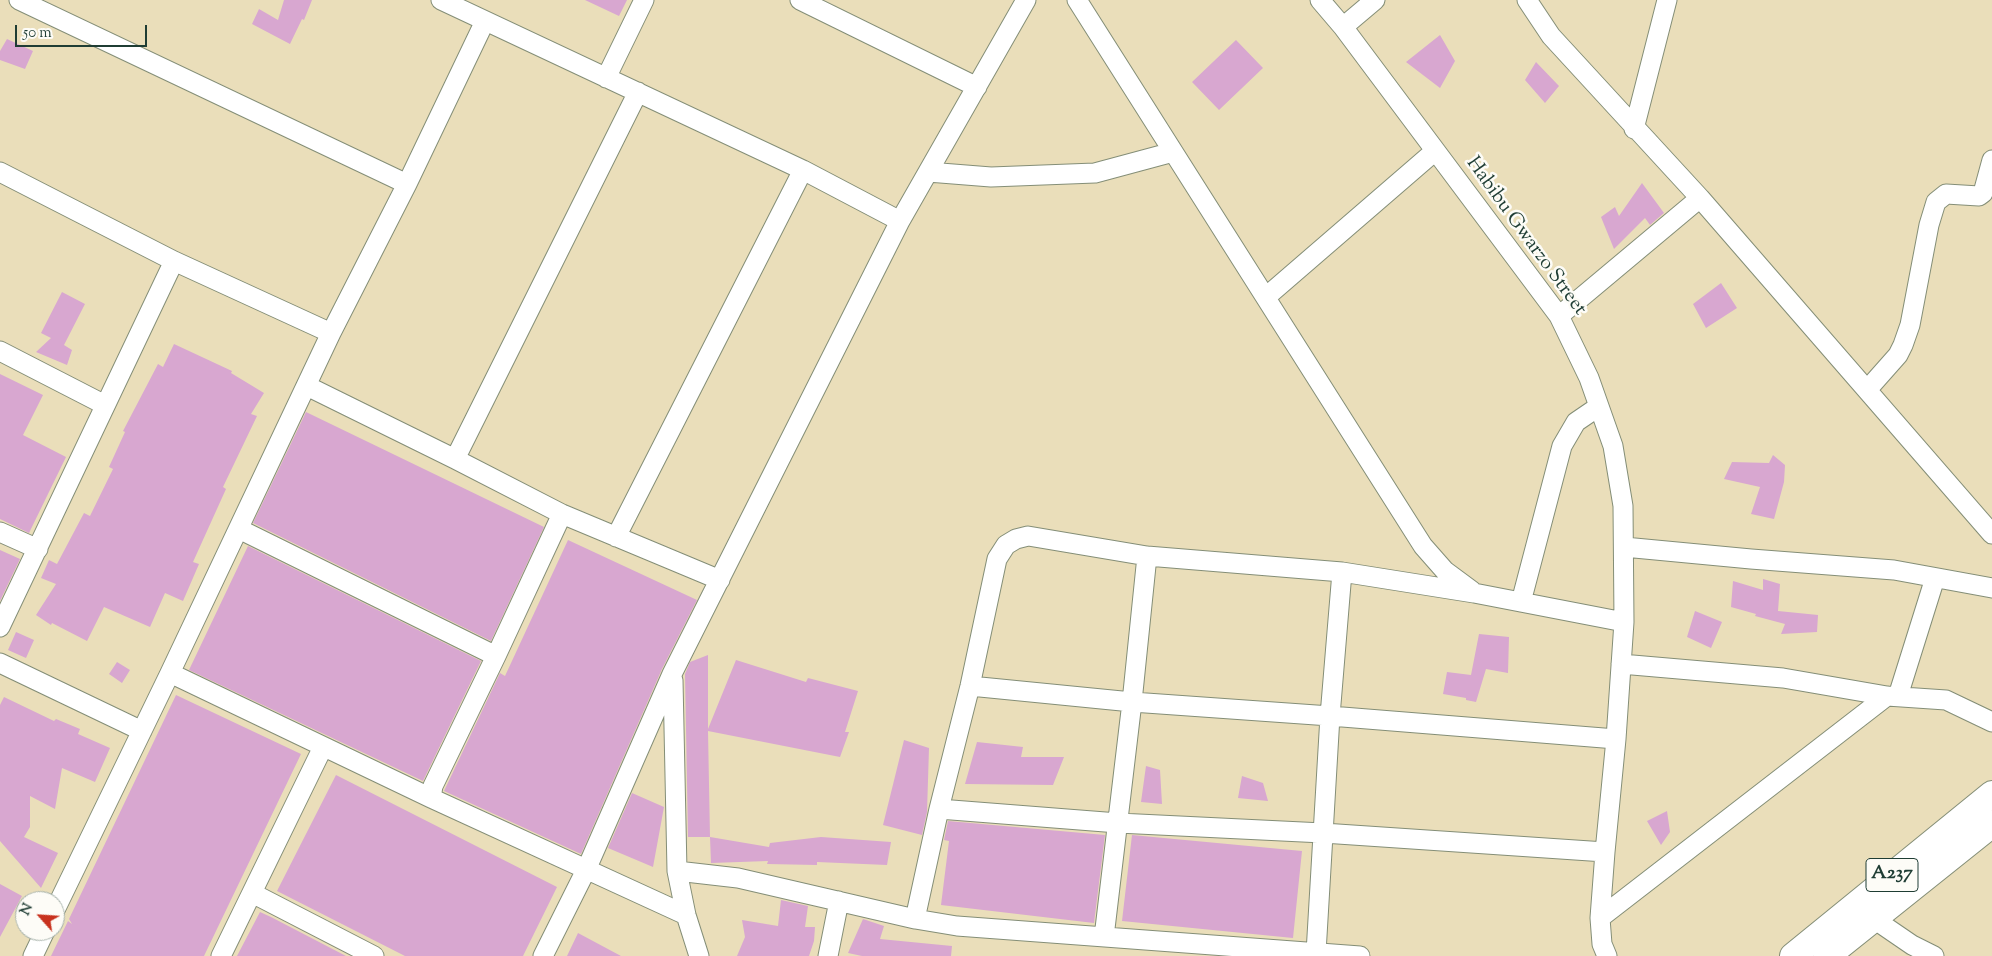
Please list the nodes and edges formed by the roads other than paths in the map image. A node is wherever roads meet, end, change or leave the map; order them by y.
1 (19, 0) edge
2 (441, 0) edge
3 (644, 0) edge
4 (800, 0) edge
5 (1026, 0) edge
6 (1077, 0) edge
7 (1320, 0) edge
8 (1375, 0) edge
9 (1527, 0) edge
10 (1667, 0) edge
11 (461, 4) edge
12 (485, 21) junction
13 (1343, 27) junction
14 (606, 78) junction
15 (977, 87) junction
16 (638, 92) junction
17 (1634, 129) junction
18 (1173, 152) junction
19 (1435, 152) junction
20 (1992, 160) edge
21 (803, 170) junction
22 (0, 172) edge
23 (928, 172) junction
24 (407, 184) junction
25 (1700, 198) junction
26 (900, 221) junction
27 (174, 261) junction
28 (1266, 297) junction
29 (1559, 316) junction
30 (331, 332) junction
31 (0, 351) edge
32 (306, 386) junction
33 (1867, 390) junction
34 (104, 405) junction
35 (1598, 406) junction
36 (455, 458) junction
37 (562, 514) junction
38 (238, 529) junction
39 (0, 532) edge
40 (1992, 534) edge
41 (616, 537) junction
42 (1624, 547) junction
43 (38, 549) junction
44 (1147, 556) junction
45 (1342, 572) junction
46 (1935, 578) junction
47 (720, 580) junction
48 (1992, 588) edge
49 (1474, 593) junction
50 (1521, 602) junction
51 (1624, 622) junction
52 (0, 627) edge
53 (496, 656) junction
54 (0, 663) edge
55 (1621, 664) junction
56 (170, 673) junction
57 (672, 674) junction
58 (970, 686) junction
59 (1892, 696) junction
60 (1132, 702) junction
61 (1330, 716) junction
62 (1992, 722) edge
63 (142, 731) junction
64 (1616, 739) junction
65 (323, 747) junction
66 (1992, 794) edge
67 (431, 798) junction
68 (939, 810) junction
69 (1118, 823) junction
70 (1992, 824) edge
71 (1323, 833) junction
72 (1604, 852) junction
73 (586, 870) junction
74 (677, 871) junction
75 (64, 891) edge
76 (252, 893) junction
77 (839, 901) junction
78 (686, 915) junction
79 (1600, 918) junction
80 (1874, 918) junction
81 (915, 919) junction
82 (1104, 937) junction
83 (40, 941) edge
84 (1316, 953) junction
85 (33, 956) edge
86 (221, 956) edge
87 (374, 956) edge
88 (543, 956) edge
89 (699, 956) edge
90 (828, 956) edge
91 (1360, 956) edge
92 (1607, 956) edge
93 (1793, 956) edge
94 (1827, 956) edge
95 (1934, 956) edge

1 - 24 street
2 - 11 street
3 - 14 street
4 - 15 street
5 - 15 street
6 - 18 street
7 - 13 street, Habibu Gwarzo Street
8 - 13 street
9 - 17 street
10 - 17 street
11 - 12 street
12 - 14 street
12 - 24 street
13 - 19 street, Habibu Gwarzo Street
14 - 16 street
15 - 23 street
16 - 21 street
16 - 36 street
17 - 25 street
18 - 23 street
18 - 28 street
19 - 28 street
19 - 29 street, Habibu Gwarzo Street
20 - 33 street
21 - 26 street
21 - 41 street
22 - 27 street
23 - 26 street
24 - 30 street
25 - 29 street
25 - 33 street
26 - 47 street
27 - 30 street
27 - 34 street
28 - 49 street
29 - 35 street, Habibu Gwarzo Street
30 - 32 street
31 - 34 street
32 - 36 street
32 - 38 street
33 - 40 street
34 - 43 street
35 - 42 street, Habibu Gwarzo Street
35 - 50 street
36 - 37 street
37 - 41 street
37 - 53 street
38 - 53 street
38 - 56 street
39 - 43 street
41 - 47 street
42 - 46 street
42 - 51 street, Habibu Gwarzo Street
43 - 52 street
44 - 45 street
44 - 58 street
44 - 60 street
45 - 49 street
45 - 61 street
46 - 48 street
46 - 59 street
47 - 57 street
49 - 50 street
50 - 51 street
51 - 55 street, Habibu Gwarzo Street
53 - 67 street
54 - 63 street
55 - 59 street
55 - 64 street, Habibu Gwarzo Street
56 - 63 street
56 - 65 street
57 - 73 street
57 - 74 street
58 - 60 street
58 - 68 street
59 - 62 street
59 - 79 street
60 - 61 street
60 - 69 street
61 - 64 street
61 - 71 street
63 - 75 street
64 - 72 street, Habibu Gwarzo Street
65 - 67 street
65 - 76 street
66 - 93 highway, A237
67 - 73 street
68 - 69 street
68 - 81 street
69 - 71 street
69 - 82 street
70 - 80 highway, A237
71 - 72 street
71 - 84 street
72 - 79 street, Habibu Gwarzo Street
73 - 78 street
73 - 88 street
74 - 77 street
74 - 78 street
76 - 86 street
76 - 87 street
77 - 81 street
77 - 90 street
78 - 89 street
79 - 92 street, Habibu Gwarzo Street
80 - 94 highway, A237
80 - 95 street
81 - 82 street
82 - 84 street
83 - 85 street
84 - 91 street

